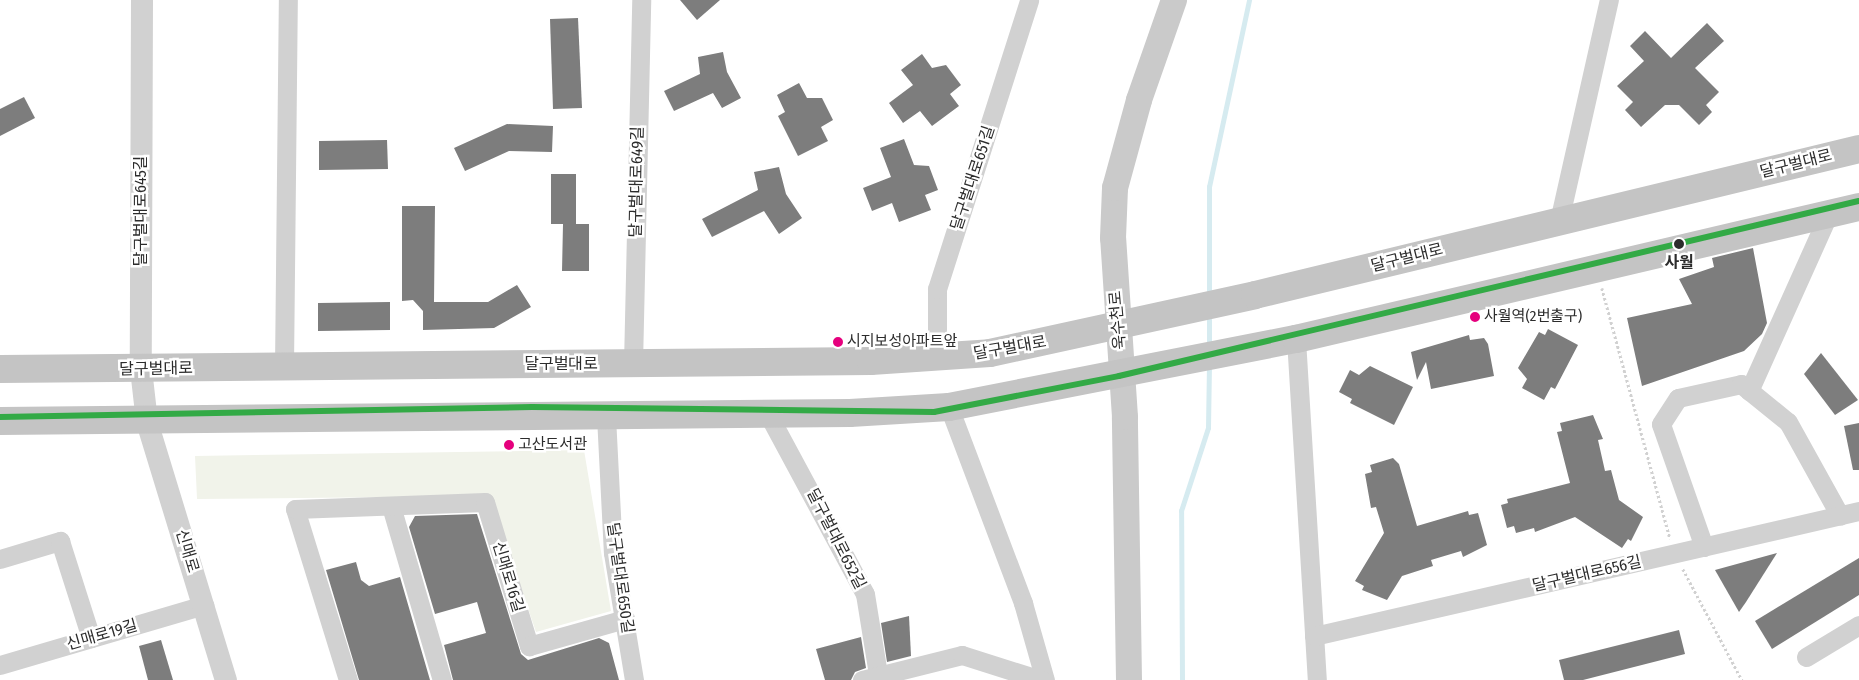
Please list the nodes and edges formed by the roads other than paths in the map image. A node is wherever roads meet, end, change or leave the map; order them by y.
1 (142, 0) edge
2 (288, 0) edge
3 (641, 0) edge
4 (1029, 0) edge
5 (1174, 0) edge
6 (1609, 0) edge
7 (1859, 149) edge
8 (1859, 207) edge
9 (1828, 214) junction
10 (1559, 221) junction
11 (1119, 326) junction
12 (1296, 339) junction
13 (937, 359) junction
14 (633, 364) junction
15 (284, 367) junction
16 (141, 369) junction
17 (0, 370) edge
18 (1122, 376) junction
19 (1749, 391) junction
20 (949, 406) junction
21 (768, 414) junction
22 (606, 416) junction
23 (0, 421) edge
24 (147, 422) junction
25 (391, 506) junction
26 (1859, 512) edge
27 (1840, 516) junction
28 (1704, 547) junction
29 (0, 558) edge
30 (204, 605) junction
31 (625, 619) junction
32 (1859, 625) edge
33 (1314, 636) junction
34 (91, 638) junction
35 (1806, 657) dead end
36 (0, 665) edge
37 (874, 678) edge
38 (226, 680) edge
39 (348, 680) edge
40 (442, 680) edge
41 (634, 680) edge
42 (1043, 680) edge
43 (1129, 680) edge
44 (1317, 680) edge

1 - 16 street, 달구벌대로645길
2 - 15 street
3 - 14 street, 달구벌대로649길
4 - 13 street, 달구벌대로651길
5 - 11 main road, 욱수천로
6 - 10 street
7 - 10 main road, 달구벌대로
8 - 9 main road
9 - 12 main road
9 - 19 street
10 - 11 main road, 달구벌대로
11 - 13 main road, 달구벌대로
11 - 18 main road, 욱수천로
12 - 18 main road
12 - 33 street
13 - 14 main road, 달구벌대로
14 - 15 main road, 달구벌대로
15 - 16 main road, 달구벌대로
16 - 17 main road, 달구벌대로
16 - 24 street, 달구벌대로645길
18 - 20 main road
18 - 43 main road, 욱수천로
19 - 27 street
19 - 28 street
20 - 21 main road
20 - 42 street
21 - 22 main road
21 - 37 street, 달구벌대로652길
22 - 24 main road
22 - 31 street, 달구벌대로650길
23 - 24 main road
24 - 30 street, 신매로
25 - 31 street, 신매로16길
25 - 39 street, 신매로16길
25 - 40 street
26 - 27 street, 달구벌대로656길
27 - 28 street, 달구벌대로656길
28 - 33 street, 달구벌대로656길
29 - 34 street
30 - 34 street, 신매로19길
30 - 38 street, 신매로
31 - 41 street, 달구벌대로650길
32 - 35 street
33 - 44 street
34 - 36 street, 신매로19길
37 - 42 street, 달구벌대로652길

